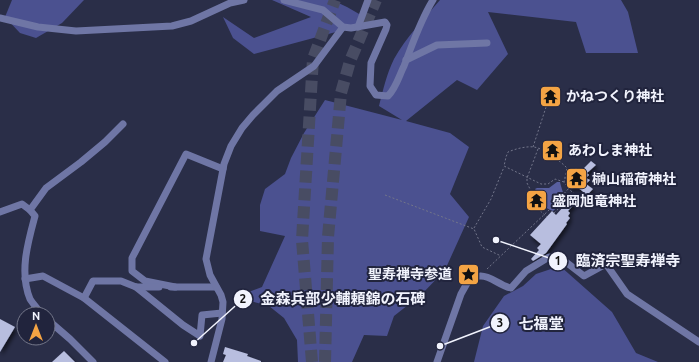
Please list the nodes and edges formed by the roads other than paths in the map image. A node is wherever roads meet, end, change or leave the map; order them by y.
1 (244, 0) edge
2 (284, 0) edge
3 (368, 0) edge
4 (433, 0) edge
5 (0, 18) edge
6 (358, 26) junction
7 (343, 27) junction
8 (487, 43) dead end
9 (406, 60) junction
10 (123, 124) dead end
11 (223, 169) junction
12 (30, 210) junction
13 (0, 212) edge
14 (25, 279) junction
15 (136, 287) junction
16 (175, 287) junction
17 (216, 287) junction
18 (84, 298) junction
19 (36, 306) edge
20 (222, 313) junction
21 (56, 327) edge
22 (699, 342) edge
23 (93, 362) edge
24 (165, 362) edge
25 (211, 362) edge
26 (437, 362) edge

1 - 5 street
2 - 7 street
3 - 6 street
4 - 9 street
6 - 7 street
6 - 9 street
7 - 11 street
8 - 9 street
10 - 12 street
11 - 16 street
11 - 17 street
12 - 13 street
12 - 14 street
14 - 18 street
14 - 19 street
15 - 16 street
15 - 18 street
15 - 20 street
16 - 17 street
17 - 20 street
18 - 24 street
20 - 25 street
21 - 23 street
22 - 26 street

